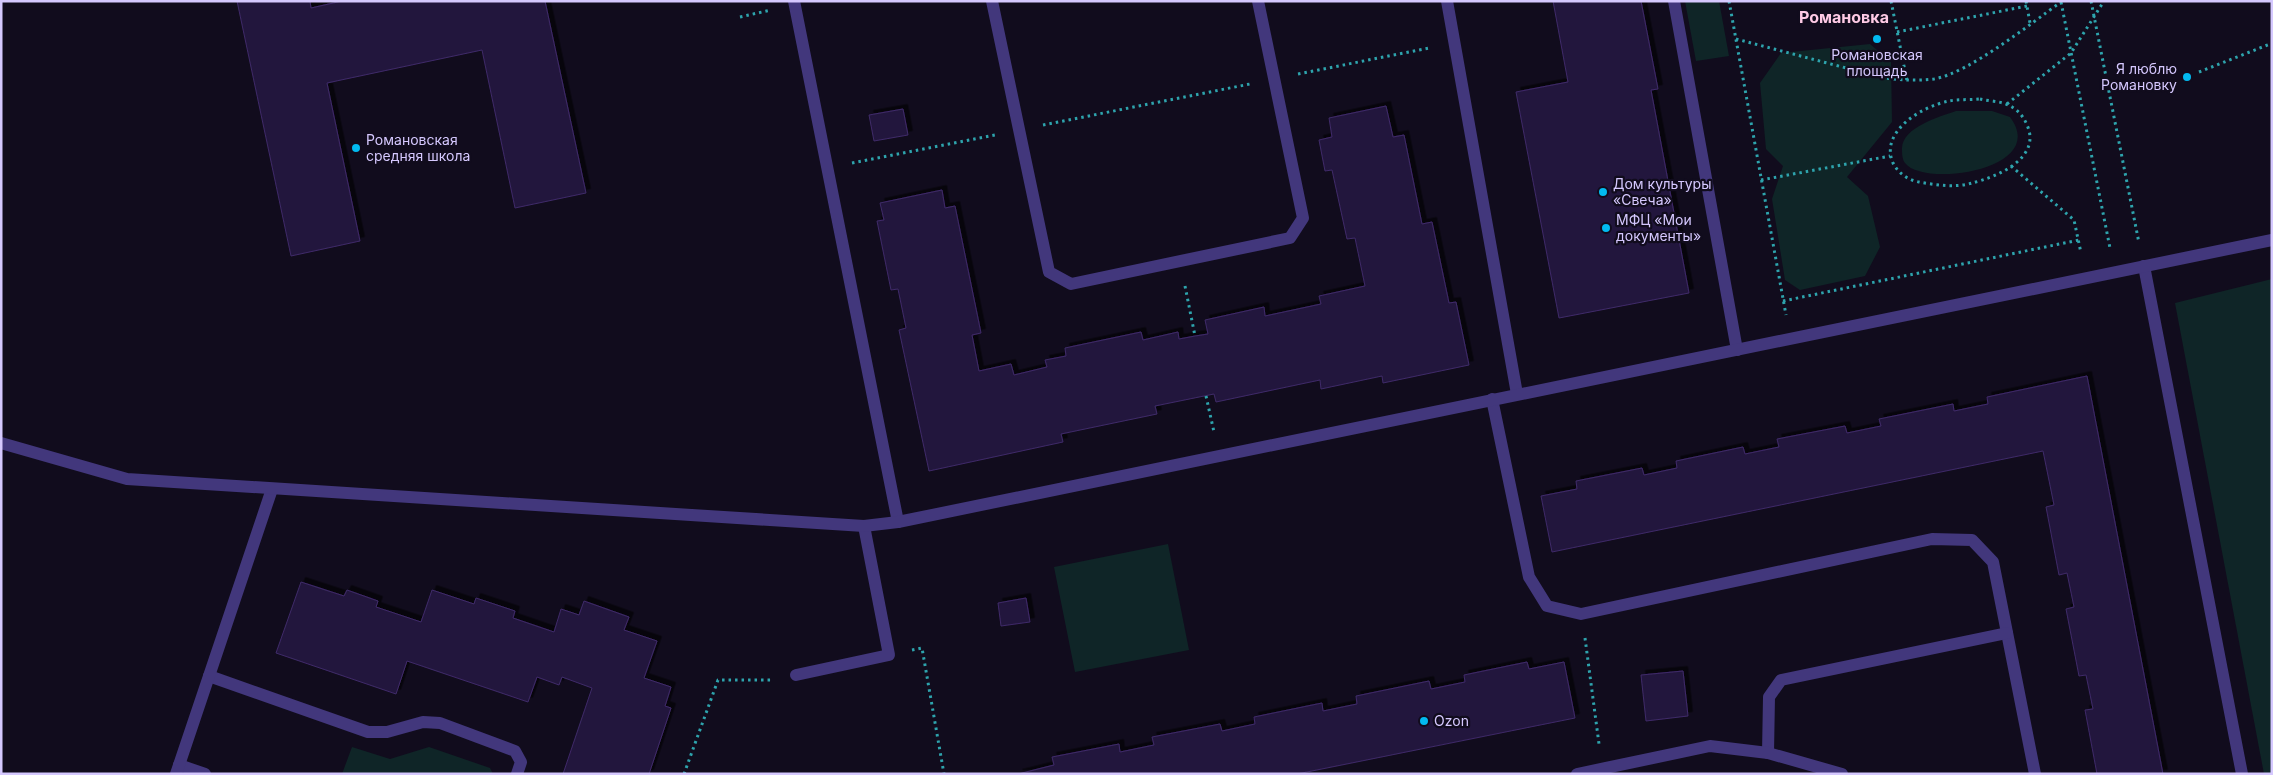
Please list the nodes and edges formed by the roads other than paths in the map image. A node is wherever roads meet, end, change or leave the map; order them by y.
1 (794, 1) edge
2 (992, 1) edge
3 (1258, 1) edge
4 (1447, 1) edge
5 (1674, 1) edge
6 (2272, 240) edge
7 (2144, 266) junction
8 (1737, 350) junction
9 (1517, 394) junction
10 (1492, 399) junction
11 (1, 443) edge
12 (272, 488) junction
13 (898, 522) junction
14 (864, 526) junction
15 (2007, 633) junction
16 (796, 675) road end
17 (209, 676) junction
18 (1768, 753) junction
19 (177, 769) edge
20 (205, 774) edge
21 (517, 774) edge
22 (1577, 774) edge
23 (1842, 774) edge
24 (2035, 774) edge
25 (2242, 774) edge

1 - 13 street
2 - 3 street
4 - 9 street
5 - 8 street
6 - 7 street
7 - 8 street
7 - 25 street
8 - 9 street
9 - 10 street
10 - 13 street
10 - 15 street
11 - 12 street
12 - 14 street
12 - 17 street
13 - 14 street
14 - 16 street
15 - 18 street
15 - 24 street
17 - 19 street
17 - 21 street
18 - 22 street
18 - 23 street
19 - 20 street

